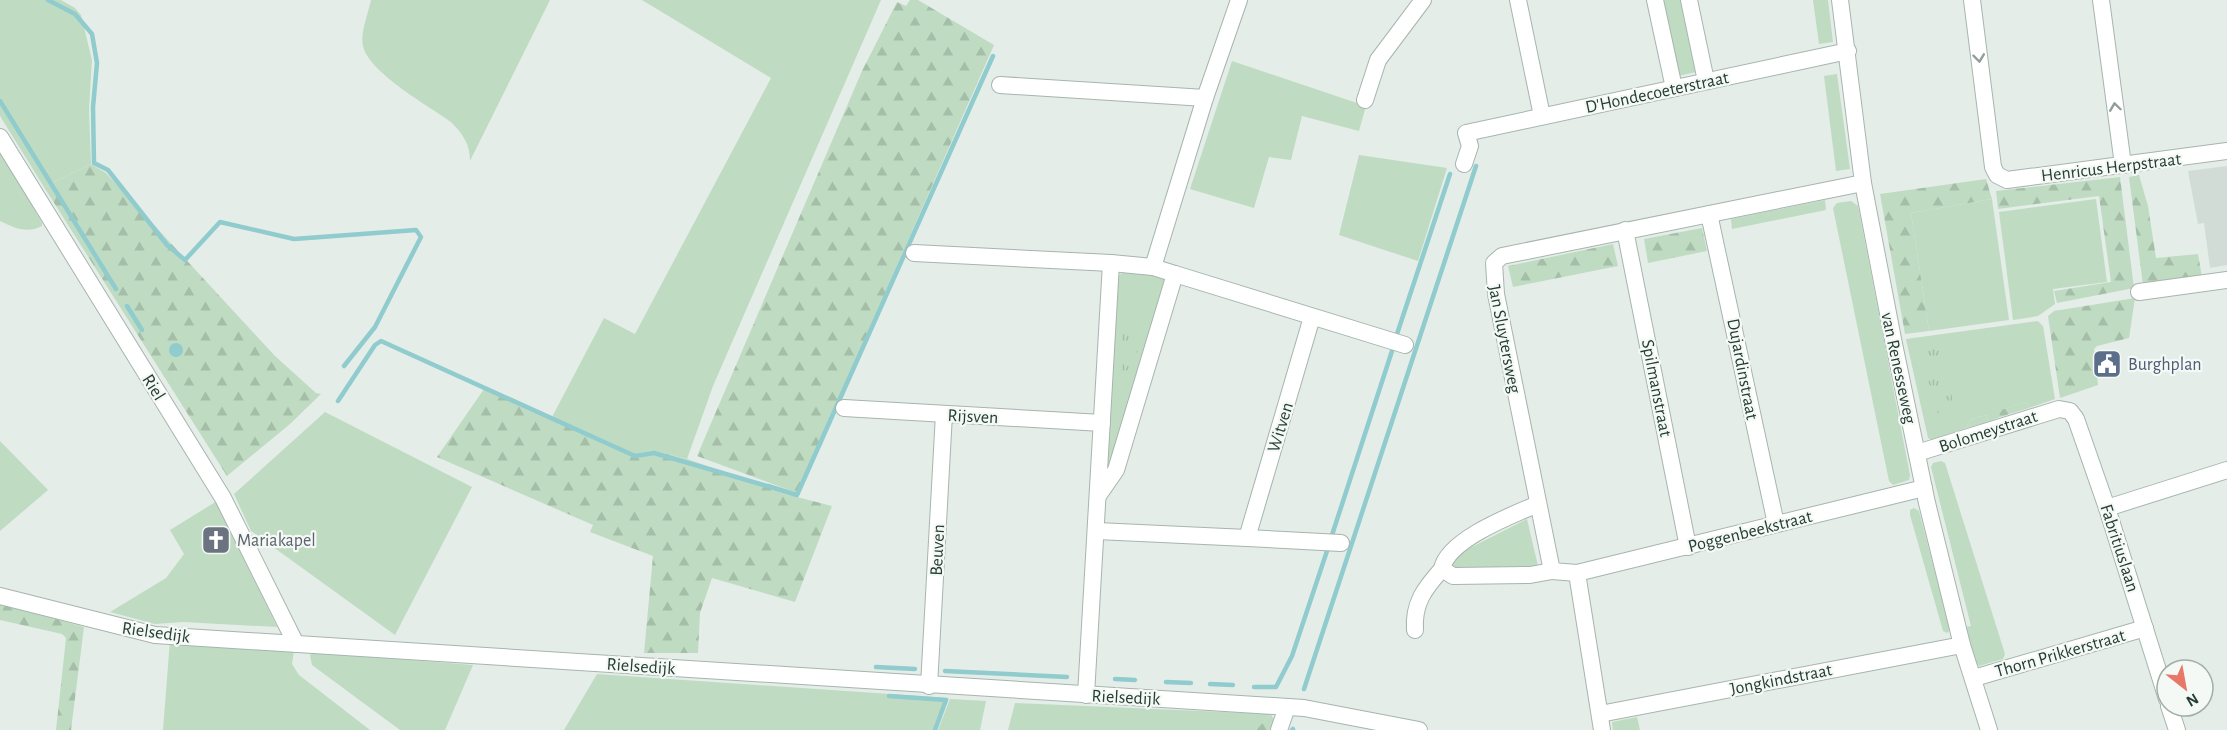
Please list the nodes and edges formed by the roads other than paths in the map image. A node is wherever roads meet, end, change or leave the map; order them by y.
1 (1239, 0) edge
2 (1423, 0) edge
3 (1518, 0) edge
4 (1655, 0) edge
5 (1689, 0) edge
6 (1840, 0) edge
7 (1972, 0) edge
8 (2100, 0) edge
9 (1848, 51) junction
10 (1706, 81) junction
11 (1000, 85) dead end
12 (1674, 88) junction
13 (1205, 98) junction
14 (1365, 100) dead end
15 (1542, 117) junction
16 (0, 137) edge
17 (2227, 151) edge
18 (1464, 164) dead end
19 (2123, 165) junction
20 (1863, 183) junction
21 (1708, 214) junction
22 (1625, 230) junction
23 (914, 253) dead end
24 (1111, 263) junction
25 (1153, 267) junction
26 (1175, 274) junction
27 (2227, 280) edge
28 (2139, 292) dead end
29 (1312, 317) junction
30 (1405, 345) dead end
31 (844, 408) dead end
32 (2059, 409) joint
33 (944, 414) junction
34 (1102, 423) junction
35 (1917, 453) junction
36 (2227, 470) edge
37 (1924, 488) junction
38 (1098, 496) junction
39 (1538, 504) junction
40 (2107, 508) junction
41 (1776, 524) junction
42 (1097, 531) junction
43 (1247, 538) junction
44 (1341, 543) dead end
45 (1688, 547) junction
46 (1442, 569) junction
47 (1552, 571) junction
48 (1576, 573) junction
49 (0, 596) edge
50 (2145, 628) junction
51 (1415, 630) dead end
52 (296, 644) junction
53 (1962, 645) junction
54 (2155, 660) edge
55 (1974, 678) junction
56 (929, 686) junction
57 (1086, 695) junction
58 (1287, 707) junction
59 (1601, 722) edge
60 (1387, 727) edge
61 (1279, 730) edge
62 (1419, 730) edge
63 (1989, 730) edge

1 - 13 street
2 - 14 street
3 - 15 street
4 - 12 street
5 - 10 street
6 - 9 street, van Renesseweg
7 -> 19 street, Henricus Herpstraat
19 -> 8 street
9 - 10 street, D'Hondecoeterstraat
9 - 20 street, van Renesseweg
10 - 12 street, D'Hondecoeterstraat
11 - 13 street
12 - 15 street, D'Hondecoeterstraat
13 - 25 street
15 - 18 street, D'Hondecoeterstraat
16 - 52 street, Riel
17 - 19 street, Henricus Herpstraat
20 - 21 street, Jan Sluytersweg
20 - 35 street, van Renesseweg
21 - 22 street, Jan Sluytersweg
21 - 41 street, Dujardinstraat
22 - 39 street, Jan Sluytersweg
22 - 45 street, Spilmanstraat
23 - 24 street
24 - 25 street
24 - 34 street
25 - 26 street
26 - 29 street
26 - 38 street
27 - 28 street
29 - 30 street
29 - 43 street, Witven
31 - 33 street, Rijsven
32 - 35 street, Bolomeystraat
32 - 40 street, Fabritiuslaan
33 - 34 street, Rijsven
33 - 56 street, Beuven
34 - 38 street
35 - 37 street, van Renesseweg
36 - 40 street
37 - 41 street, Poggenbeekstraat
37 - 53 street, van Renesseweg
38 - 42 street
39 - 46 street
39 - 47 street, Jan Sluytersweg
40 - 50 street, Fabritiuslaan
41 - 45 street, Poggenbeekstraat
42 - 43 street
42 - 57 street
43 - 44 street
45 - 48 street, Poggenbeekstraat
46 - 47 street
46 - 51 street
47 - 48 street
48 - 59 street
49 - 52 street, Rielsedijk
50 - 54 street, Fabritiuslaan
50 - 55 street, Thorn Prikkerstraat
52 - 56 street, Rielsedijk
53 - 55 street, van Renesseweg
53 - 59 street, Jongkindstraat
55 - 63 street, van Renesseweg
56 - 57 street, Rielsedijk
57 - 58 street, Rielsedijk
58 - 60 street, Rielsedijk
58 - 61 street
60 - 62 street, Rielsedijk

